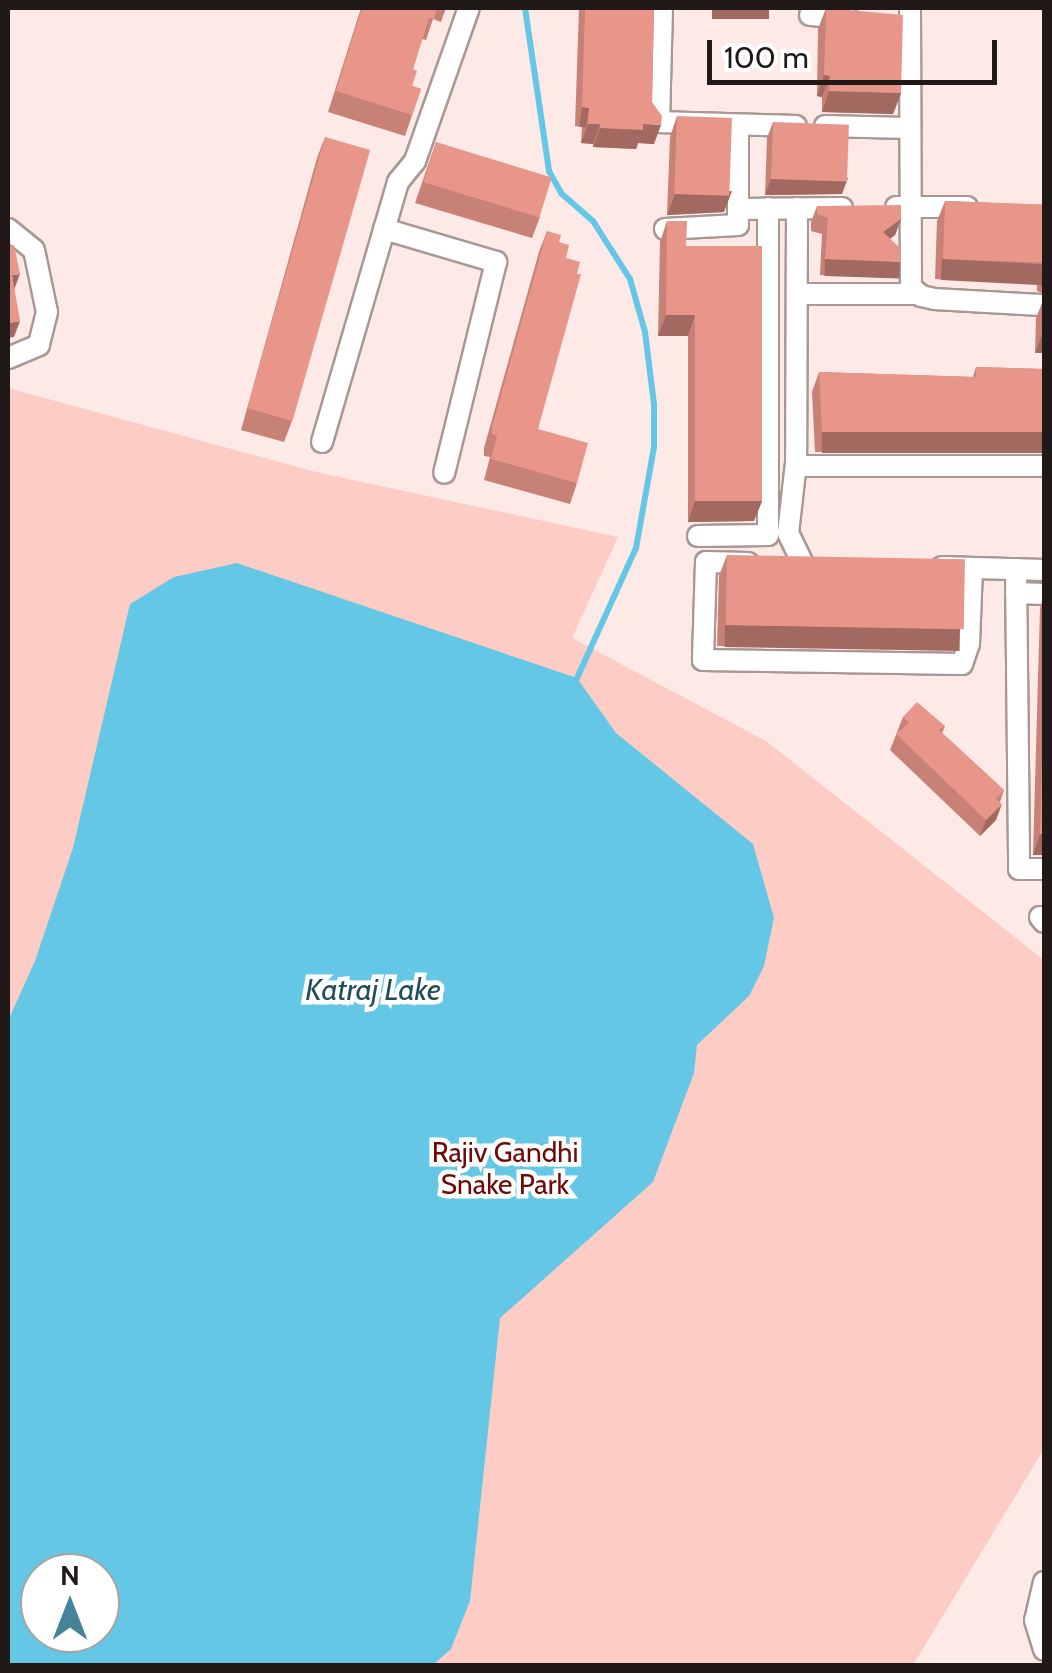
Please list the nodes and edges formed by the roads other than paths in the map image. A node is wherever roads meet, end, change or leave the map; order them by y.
1 (469, 8) edge
2 (662, 8) edge
3 (810, 15) dead end
4 (894, 18) edge
5 (738, 125) junction
6 (908, 128) junction
7 (986, 206) edge
8 (908, 207) junction
9 (738, 208) junction
10 (768, 208) junction
11 (797, 208) junction
12 (8, 229) edge
13 (384, 229) junction
14 (665, 229) edge
15 (797, 294) junction
16 (918, 294) junction
17 (1044, 306) edge
18 (8, 358) edge
19 (322, 442) dead end
20 (796, 462) junction
21 (1044, 466) edge
22 (444, 473) dead end
23 (698, 536) dead end
24 (916, 566) edge
25 (972, 568) junction
26 (1016, 569) junction
27 (1044, 570) edge
28 (1016, 594) junction
29 (1044, 594) edge
30 (1044, 869) edge
31 (1044, 1582) edge
32 (1044, 1650) edge

1 - 13 street
2 - 5 street
3 - 4 street
4 - 6 street
5 - 6 street
5 - 9 street
6 - 8 street
7 - 8 street
8 - 11 street
8 - 16 street
9 - 10 street
9 - 14 street
10 - 11 street
10 - 23 street
11 - 15 street
12 - 18 street
13 - 19 street
13 - 22 street
15 - 16 street
15 - 20 street
16 - 17 street
20 - 21 street
20 - 25 street
24 - 25 street
25 - 26 street
26 - 27 street
26 - 28 street
28 - 29 street
28 - 30 street
31 - 32 street

